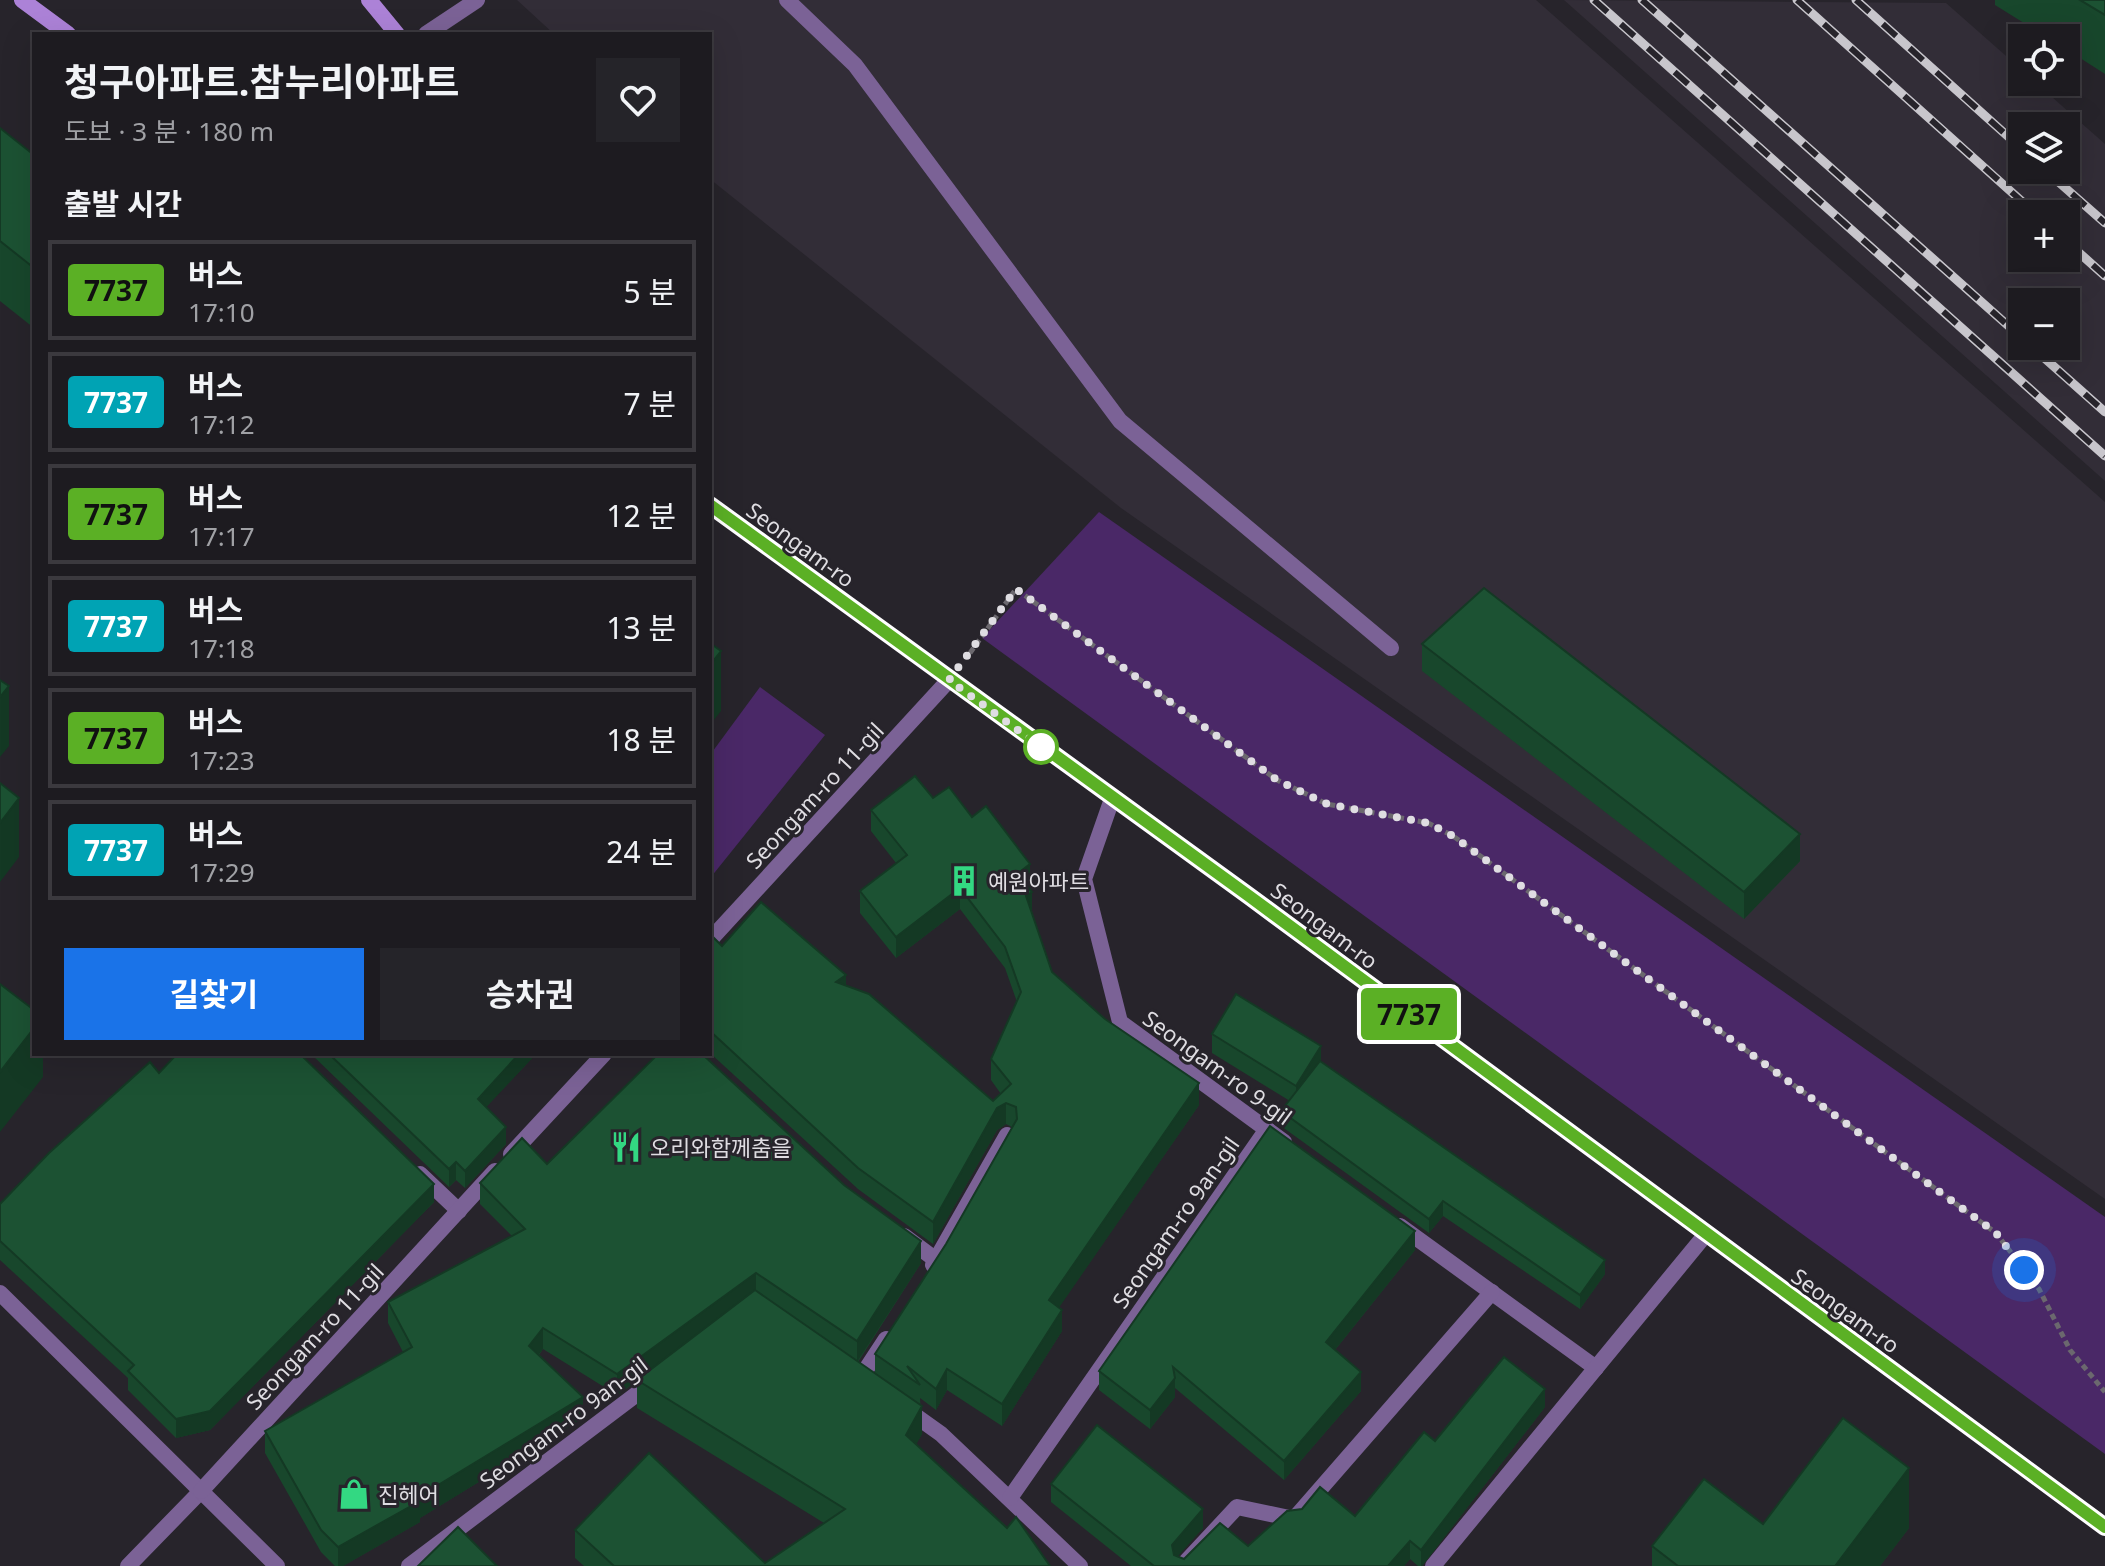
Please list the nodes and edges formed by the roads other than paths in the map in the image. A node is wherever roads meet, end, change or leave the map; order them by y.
1 (22, 0) edge
2 (369, 0) edge
3 (477, 0) edge
4 (787, 0) edge
5 (65, 32) edge
6 (395, 32) edge
7 (429, 32) edge
8 (712, 506) edge
9 (1391, 648) dead end
10 (949, 680) junction
11 (1112, 799) junction
12 (712, 938) edge
13 (602, 1056) edge
14 (1267, 1129) junction
15 (1007, 1135) edge
16 (1304, 1156) edge
17 (404, 1159) edge
18 (459, 1211) junction
19 (1392, 1220) edge
20 (888, 1224) edge
21 (1706, 1234) junction
22 (936, 1260) junction
23 (919, 1286) edge
24 (1492, 1292) junction
25 (0, 1293) edge
26 (894, 1325) edge
27 (1596, 1368) junction
28 (668, 1370) edge
29 (861, 1377) edge
30 (895, 1401) edge
31 (201, 1491) junction
32 (1010, 1498) junction
33 (2105, 1527) edge
34 (128, 1566) edge
35 (277, 1566) edge
36 (409, 1566) edge
37 (1080, 1566) edge
38 (1182, 1566) edge
39 (1433, 1566) edge

1 - 5 main road
2 - 6 main road
3 - 7 street
4 - 9 street
8 - 10 main road, Seongam-ro
10 - 11 main road, Seongam-ro
10 - 12 street, Seongam-ro 11-gil
11 - 14 street, Seongam-ro 9-gil
11 - 21 main road, Seongam-ro
13 - 18 street, Seongam-ro 11-gil
14 - 16 street, Seongam-ro 9-gil
14 - 32 street, Seongam-ro 9an-gil
15 - 22 street
17 - 18 street
18 - 31 street, Seongam-ro 11-gil
19 - 24 street
20 - 22 street
21 - 27 street
21 - 33 main road, Seongam-ro
22 - 23 street
24 - 27 street
24 - 38 street
25 - 31 street
26 - 29 street
27 - 39 street
28 - 36 street, Seongam-ro 9an-gil
30 - 32 street
31 - 34 street, Seongam-ro 11-gil
31 - 35 street
32 - 37 street

